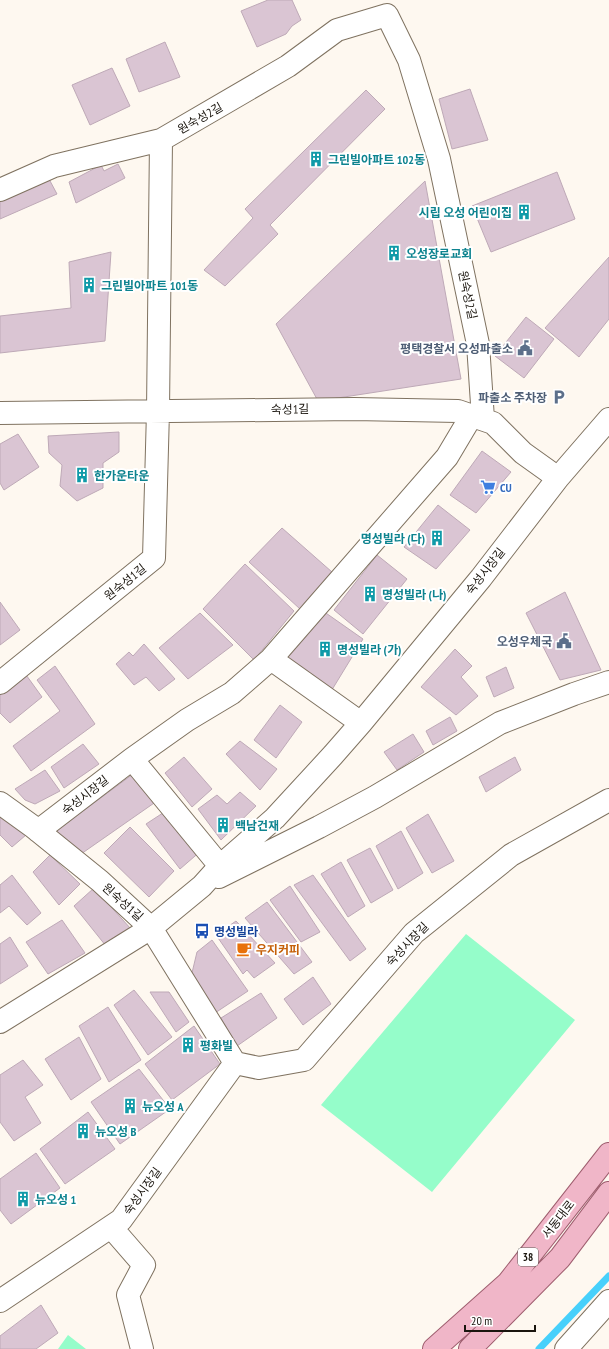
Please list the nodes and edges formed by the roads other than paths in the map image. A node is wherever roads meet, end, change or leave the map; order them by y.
1 (386, 8) edge
2 (162, 140) junction
3 (0, 190) edge
4 (158, 411) junction
5 (0, 412) edge
6 (477, 417) junction
7 (609, 419) edge
8 (558, 478) junction
9 (271, 659) junction
10 (609, 682) edge
11 (0, 683) edge
12 (361, 723) junction
13 (132, 758) junction
14 (609, 800) edge
15 (0, 803) edge
16 (38, 831) junction
17 (220, 866) junction
18 (202, 886) junction
19 (151, 928) junction
20 (0, 1022) edge
21 (235, 1063) junction
22 (609, 1154) edge
23 (609, 1193) edge
24 (111, 1227) junction
25 (0, 1301) edge
26 (609, 1301) edge
27 (142, 1349) edge
28 (434, 1349) edge
29 (470, 1349) edge
30 (566, 1349) edge

1 - 2 street, 원숙성2길
1 - 6 street, 원숙성2길
2 - 3 street, 원숙성2길
2 - 4 street, 원숙성1길
4 - 5 street, 숙성1길
4 - 6 street, 숙성1길
4 - 11 street, 원숙성1길
6 - 8 street, 숙성1길
6 - 9 street, 숙성시장길
7 - 8 street, 숙성시장길
8 - 12 street, 숙성시장길
9 - 12 street
9 - 13 street, 숙성시장길
10 - 18 street, 숙성시장길
12 - 17 street, 숙성시장길
13 - 16 street, 숙성시장길
13 - 17 street
14 - 21 street, 숙성시장길
15 - 16 street, 원숙성1길
16 - 19 street, 원숙성1길
17 - 18 street, 숙성시장길
18 - 19 street, 숙성시장길
19 - 20 street, 숙성시장길
19 - 21 street
21 - 24 street, 숙성시장길
22 - 28 main road, 서동대로 / 38
23 - 29 main road, 서동대로 / 38
24 - 25 street, 숙성시장길
24 - 27 street
26 - 30 street

